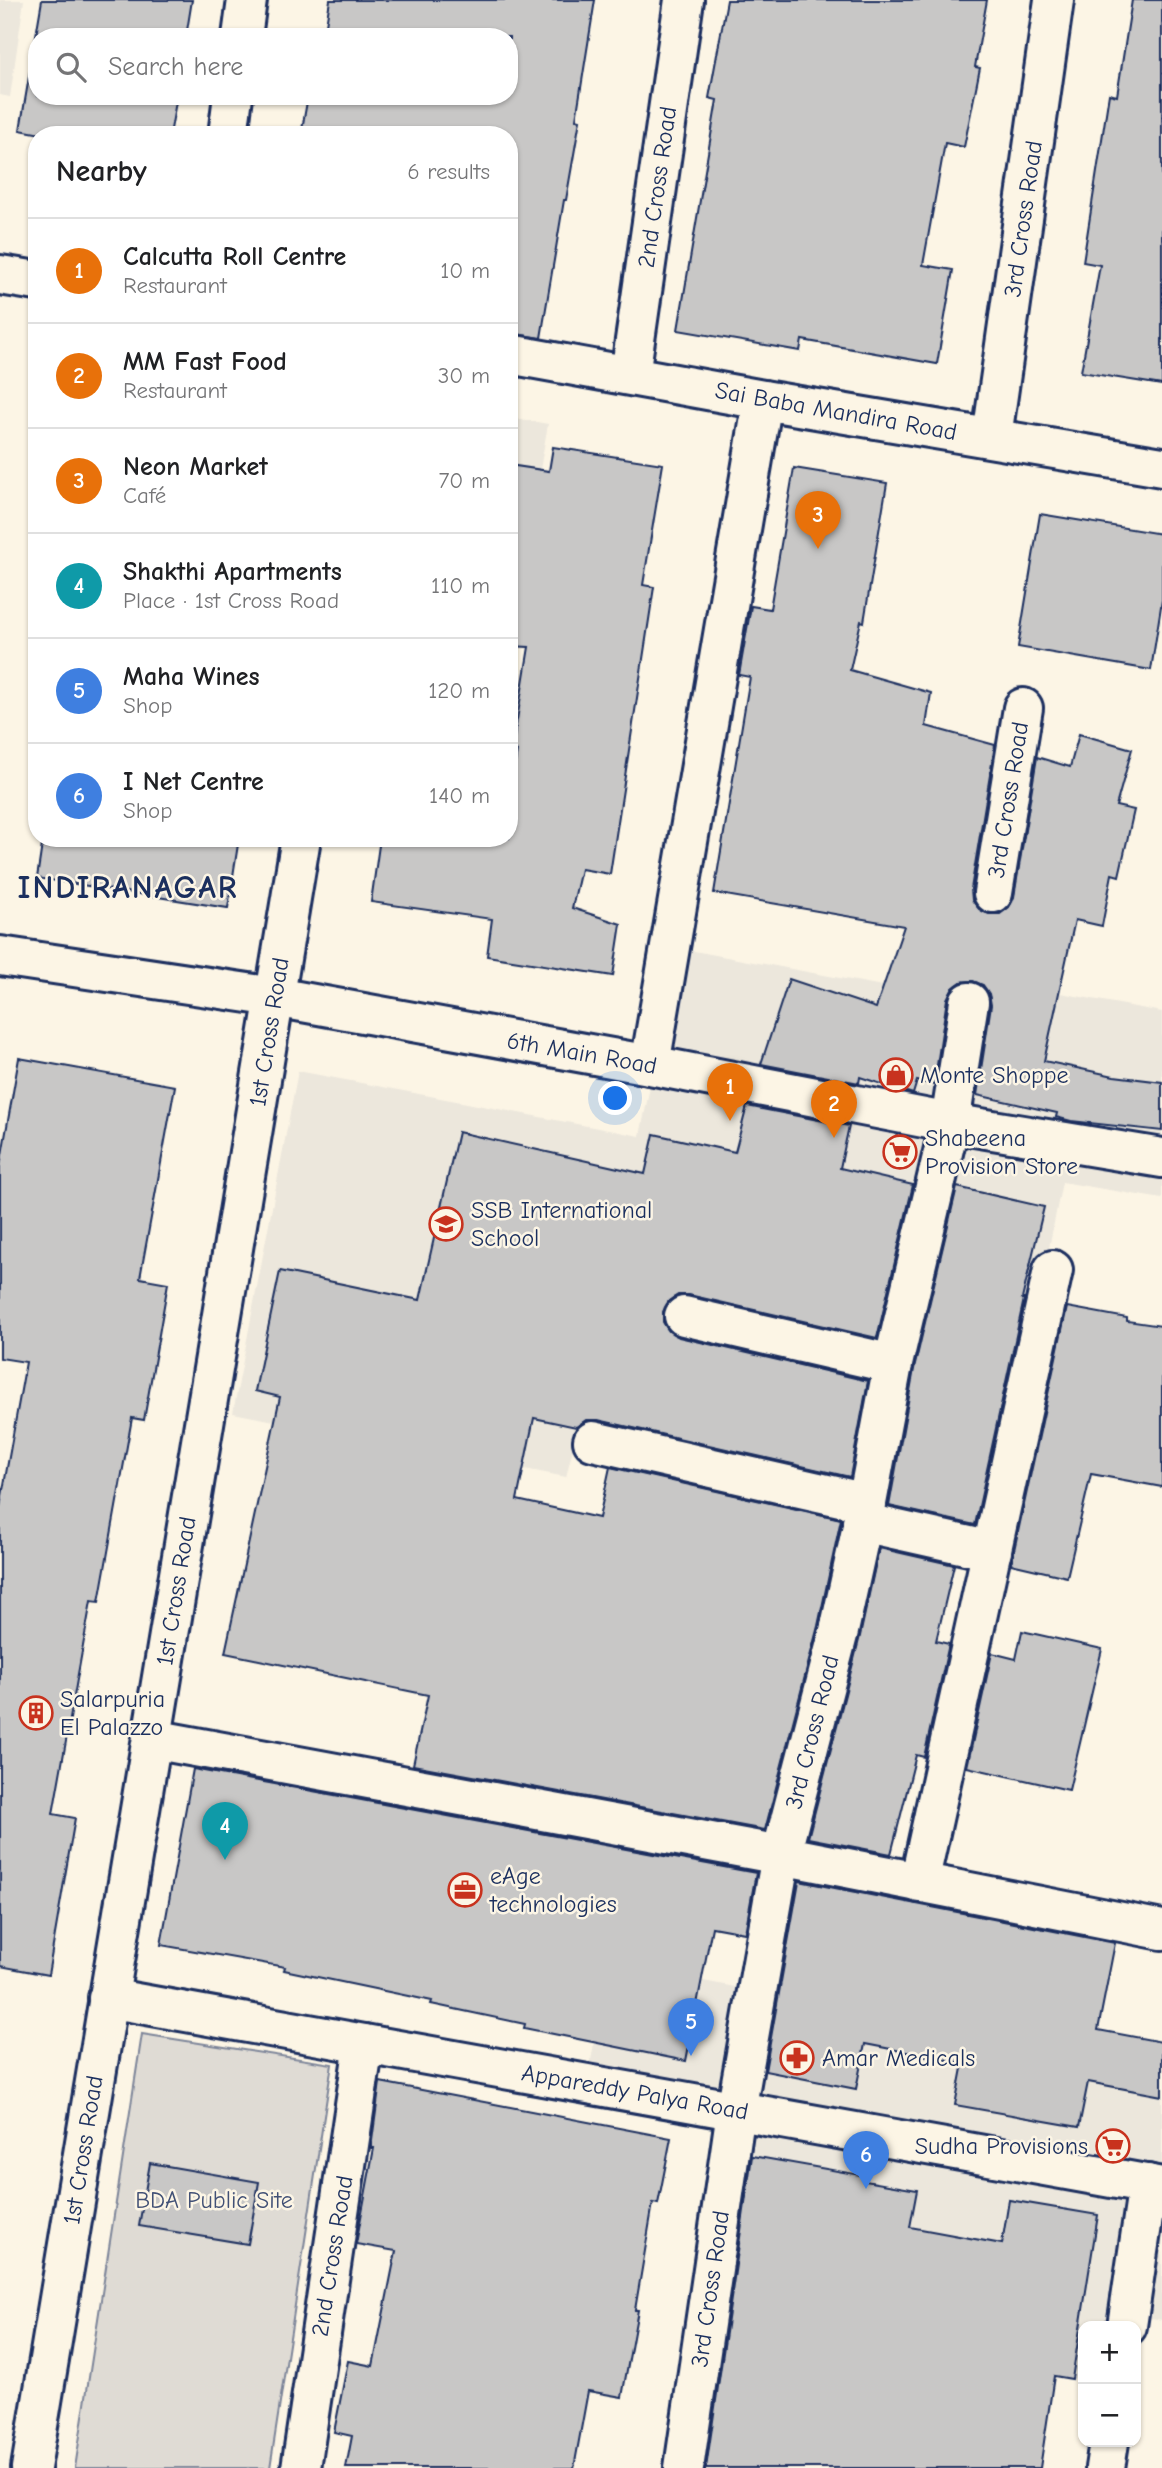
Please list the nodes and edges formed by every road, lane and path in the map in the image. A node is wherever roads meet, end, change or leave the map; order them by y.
1 (247, 0) edge
2 (684, 0) edge
3 (1054, 0) edge
4 (243, 28) edge
5 (232, 105) edge
6 (229, 126) edge
7 (0, 275) edge
8 (28, 280) edge
9 (518, 356) edge
10 (630, 375) junction
11 (763, 400) junction
12 (992, 437) junction
13 (1162, 467) edge
14 (1023, 708) dead end
15 (300, 847) edge
16 (993, 893) dead end
17 (0, 956) edge
18 (275, 997) junction
19 (969, 1002) dead end
20 (650, 1065) junction
21 (950, 1123) junction
22 (1162, 1158) edge
23 (1053, 1270) dead end
24 (684, 1316) dead end
25 (893, 1364) junction
26 (593, 1441) dead end
27 (865, 1513) junction
28 (992, 1551) junction
29 (152, 1739) junction
30 (781, 1856) junction
31 (919, 1883) junction
32 (1162, 1930) edge
33 (108, 1998) junction
34 (365, 2044) junction
35 (736, 2111) junction
36 (1155, 2186) edge
37 (1127, 2321) edge
38 (1108, 2447) edge
39 (31, 2468) edge
40 (300, 2468) edge
41 (684, 2468) edge
42 (1105, 2468) edge

1 - 4 street
2 - 10 street, 2nd Cross Road
3 - 12 street, 3rd Cross Road
5 - 6 street
7 - 8 street
9 - 10 street, Sai Baba Mandira Road
10 - 11 street, Sai Baba Mandira Road
11 - 12 street, Sai Baba Mandira Road
11 - 20 street
12 - 13 street, Sai Baba Mandira Road
14 - 16 street, 3rd Cross Road
15 - 18 street, 1st Cross Road
17 - 18 street, 6th Main Road
18 - 20 street, 6th Main Road
18 - 29 street, 1st Cross Road
19 - 21 street, 3rd Cross Road
20 - 21 street, 6th Main Road
21 - 22 street, 6th Main Road
21 - 25 street, 3rd Cross Road
23 - 28 street
24 - 25 street
25 - 27 street, 3rd Cross Road
26 - 27 street
27 - 28 street
27 - 30 street, 3rd Cross Road
28 - 31 street
29 - 30 street
29 - 33 street, 1st Cross Road
30 - 31 street
30 - 35 street, 3rd Cross Road
31 - 32 street
33 - 34 street, Appareddy Palya Road
33 - 39 street, 1st Cross Road
34 - 35 street, Appareddy Palya Road
34 - 40 street, 2nd Cross Road
35 - 36 street, Appareddy Palya Road
35 - 41 street, 3rd Cross Road
36 - 37 street
38 - 42 street

